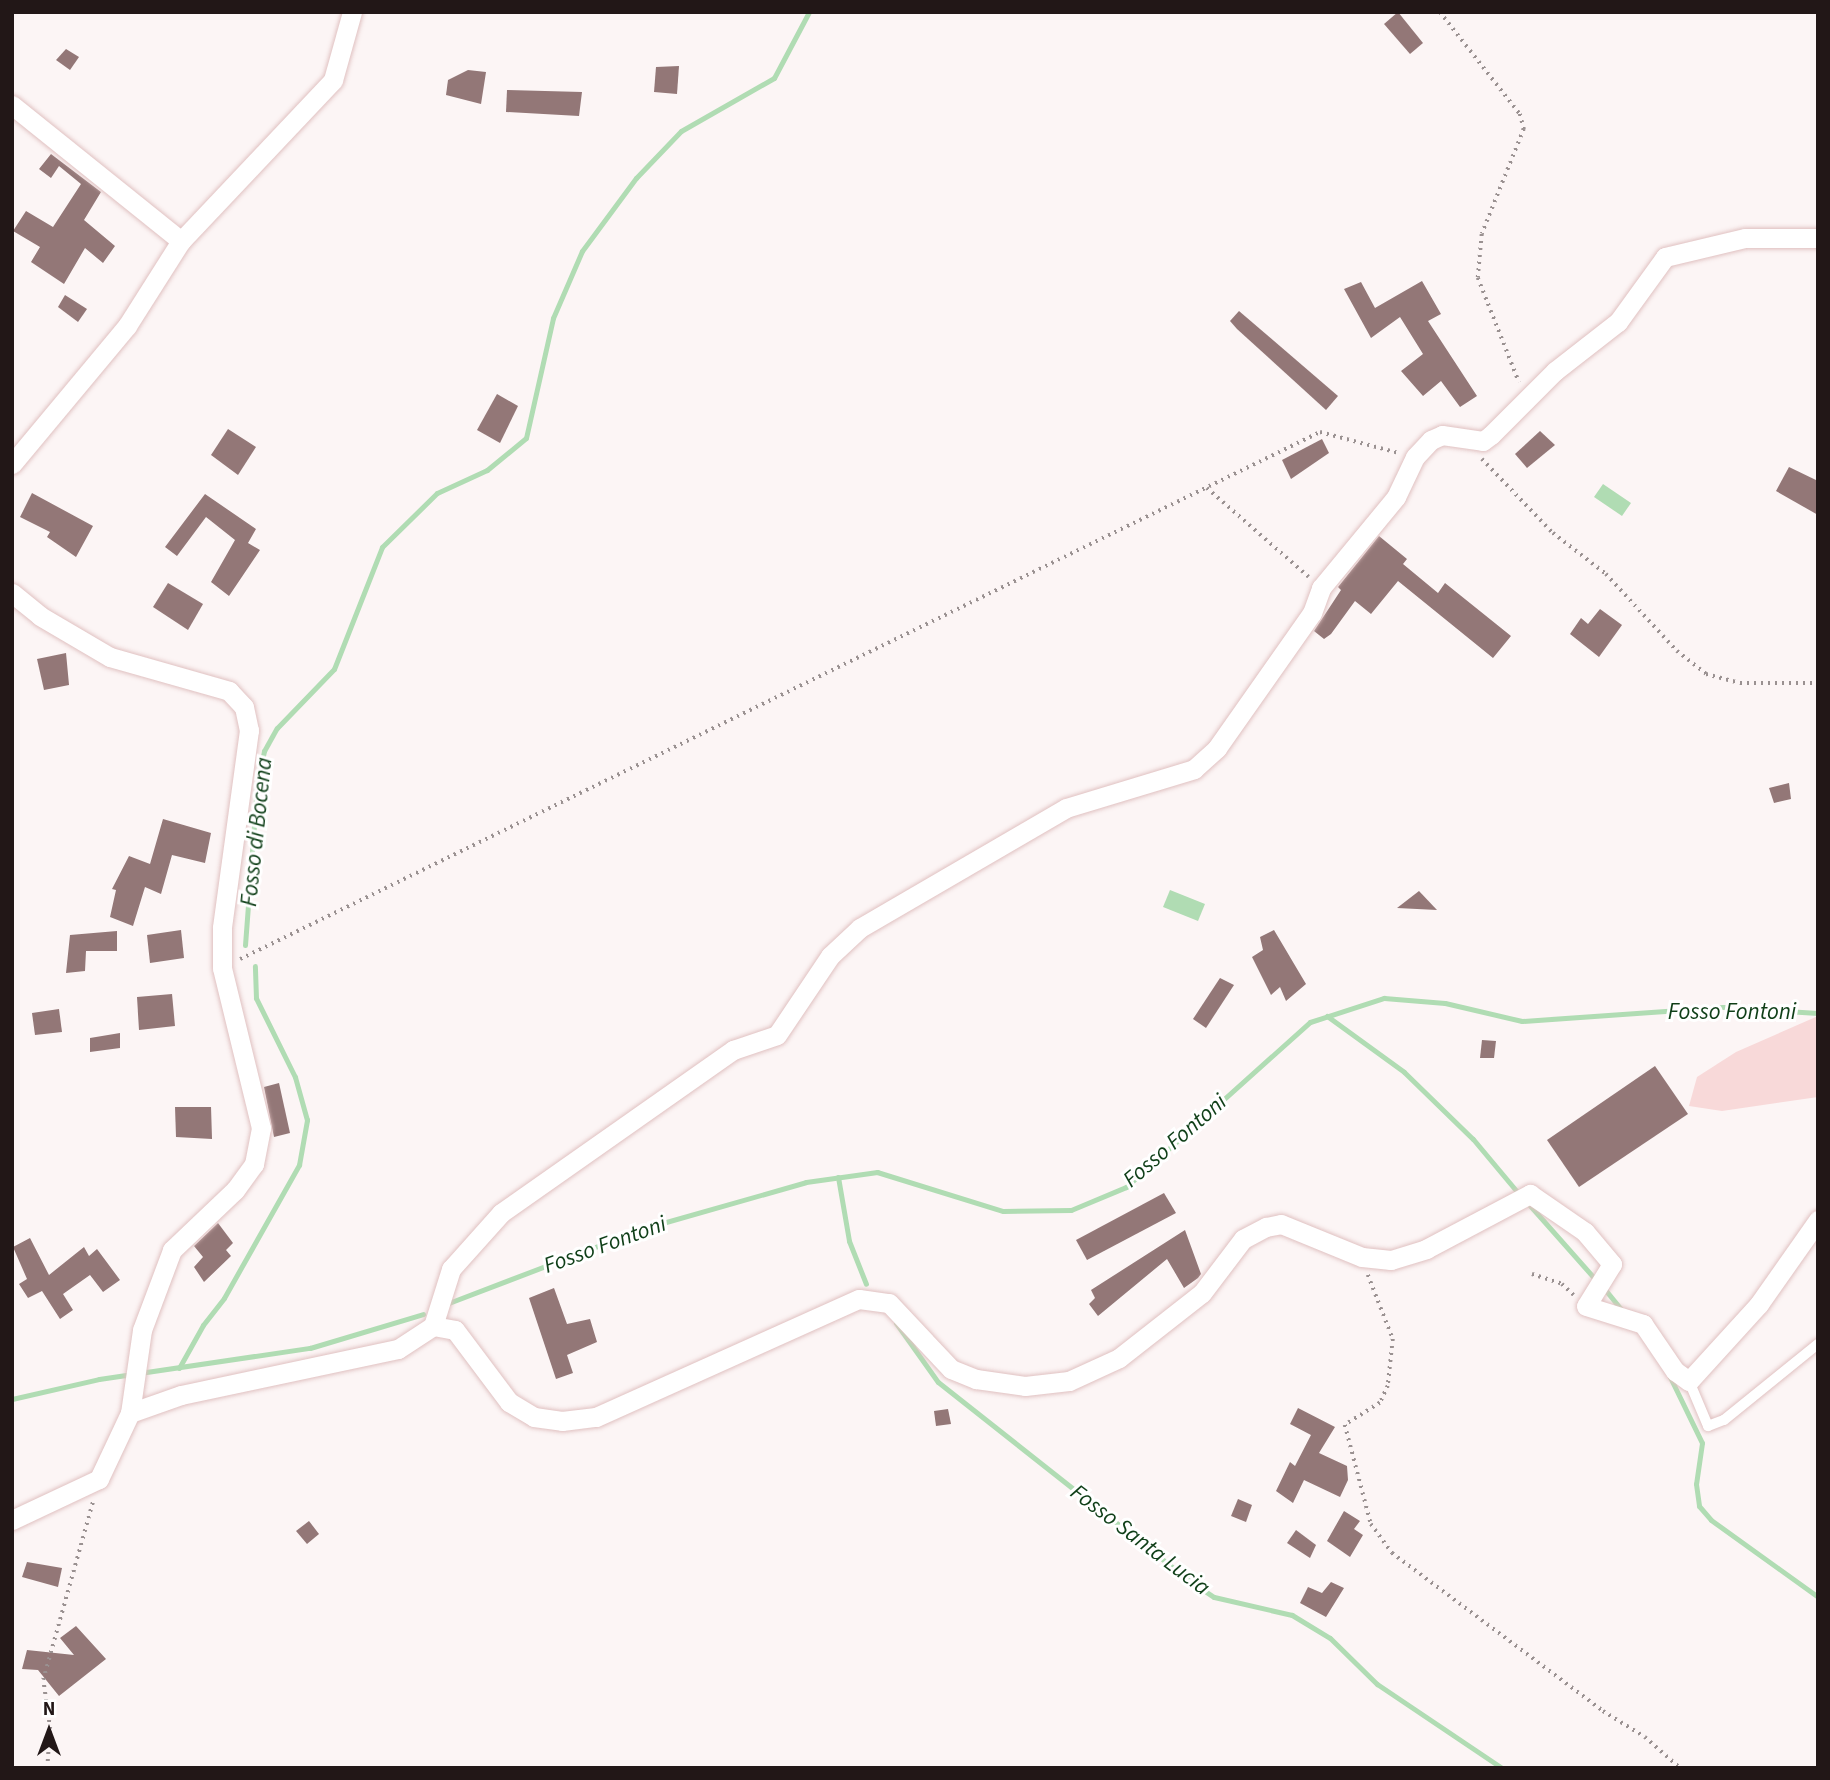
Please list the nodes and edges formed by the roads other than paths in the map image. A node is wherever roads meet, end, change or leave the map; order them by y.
1 (352, 12) edge
2 (12, 106) edge
3 (1818, 239) edge
4 (181, 241) junction
5 (12, 464) edge
6 (12, 593) edge
7 (1818, 1220) edge
8 (433, 1326) junction
9 (1818, 1343) edge
10 (1689, 1381) junction
11 (130, 1413) junction
12 (12, 1520) edge

1 - 4 street
2 - 4 street
3 - 8 street
4 - 5 street
6 - 11 street
7 - 10 street
8 - 10 street
8 - 11 street
9 - 10 lane
11 - 12 street

